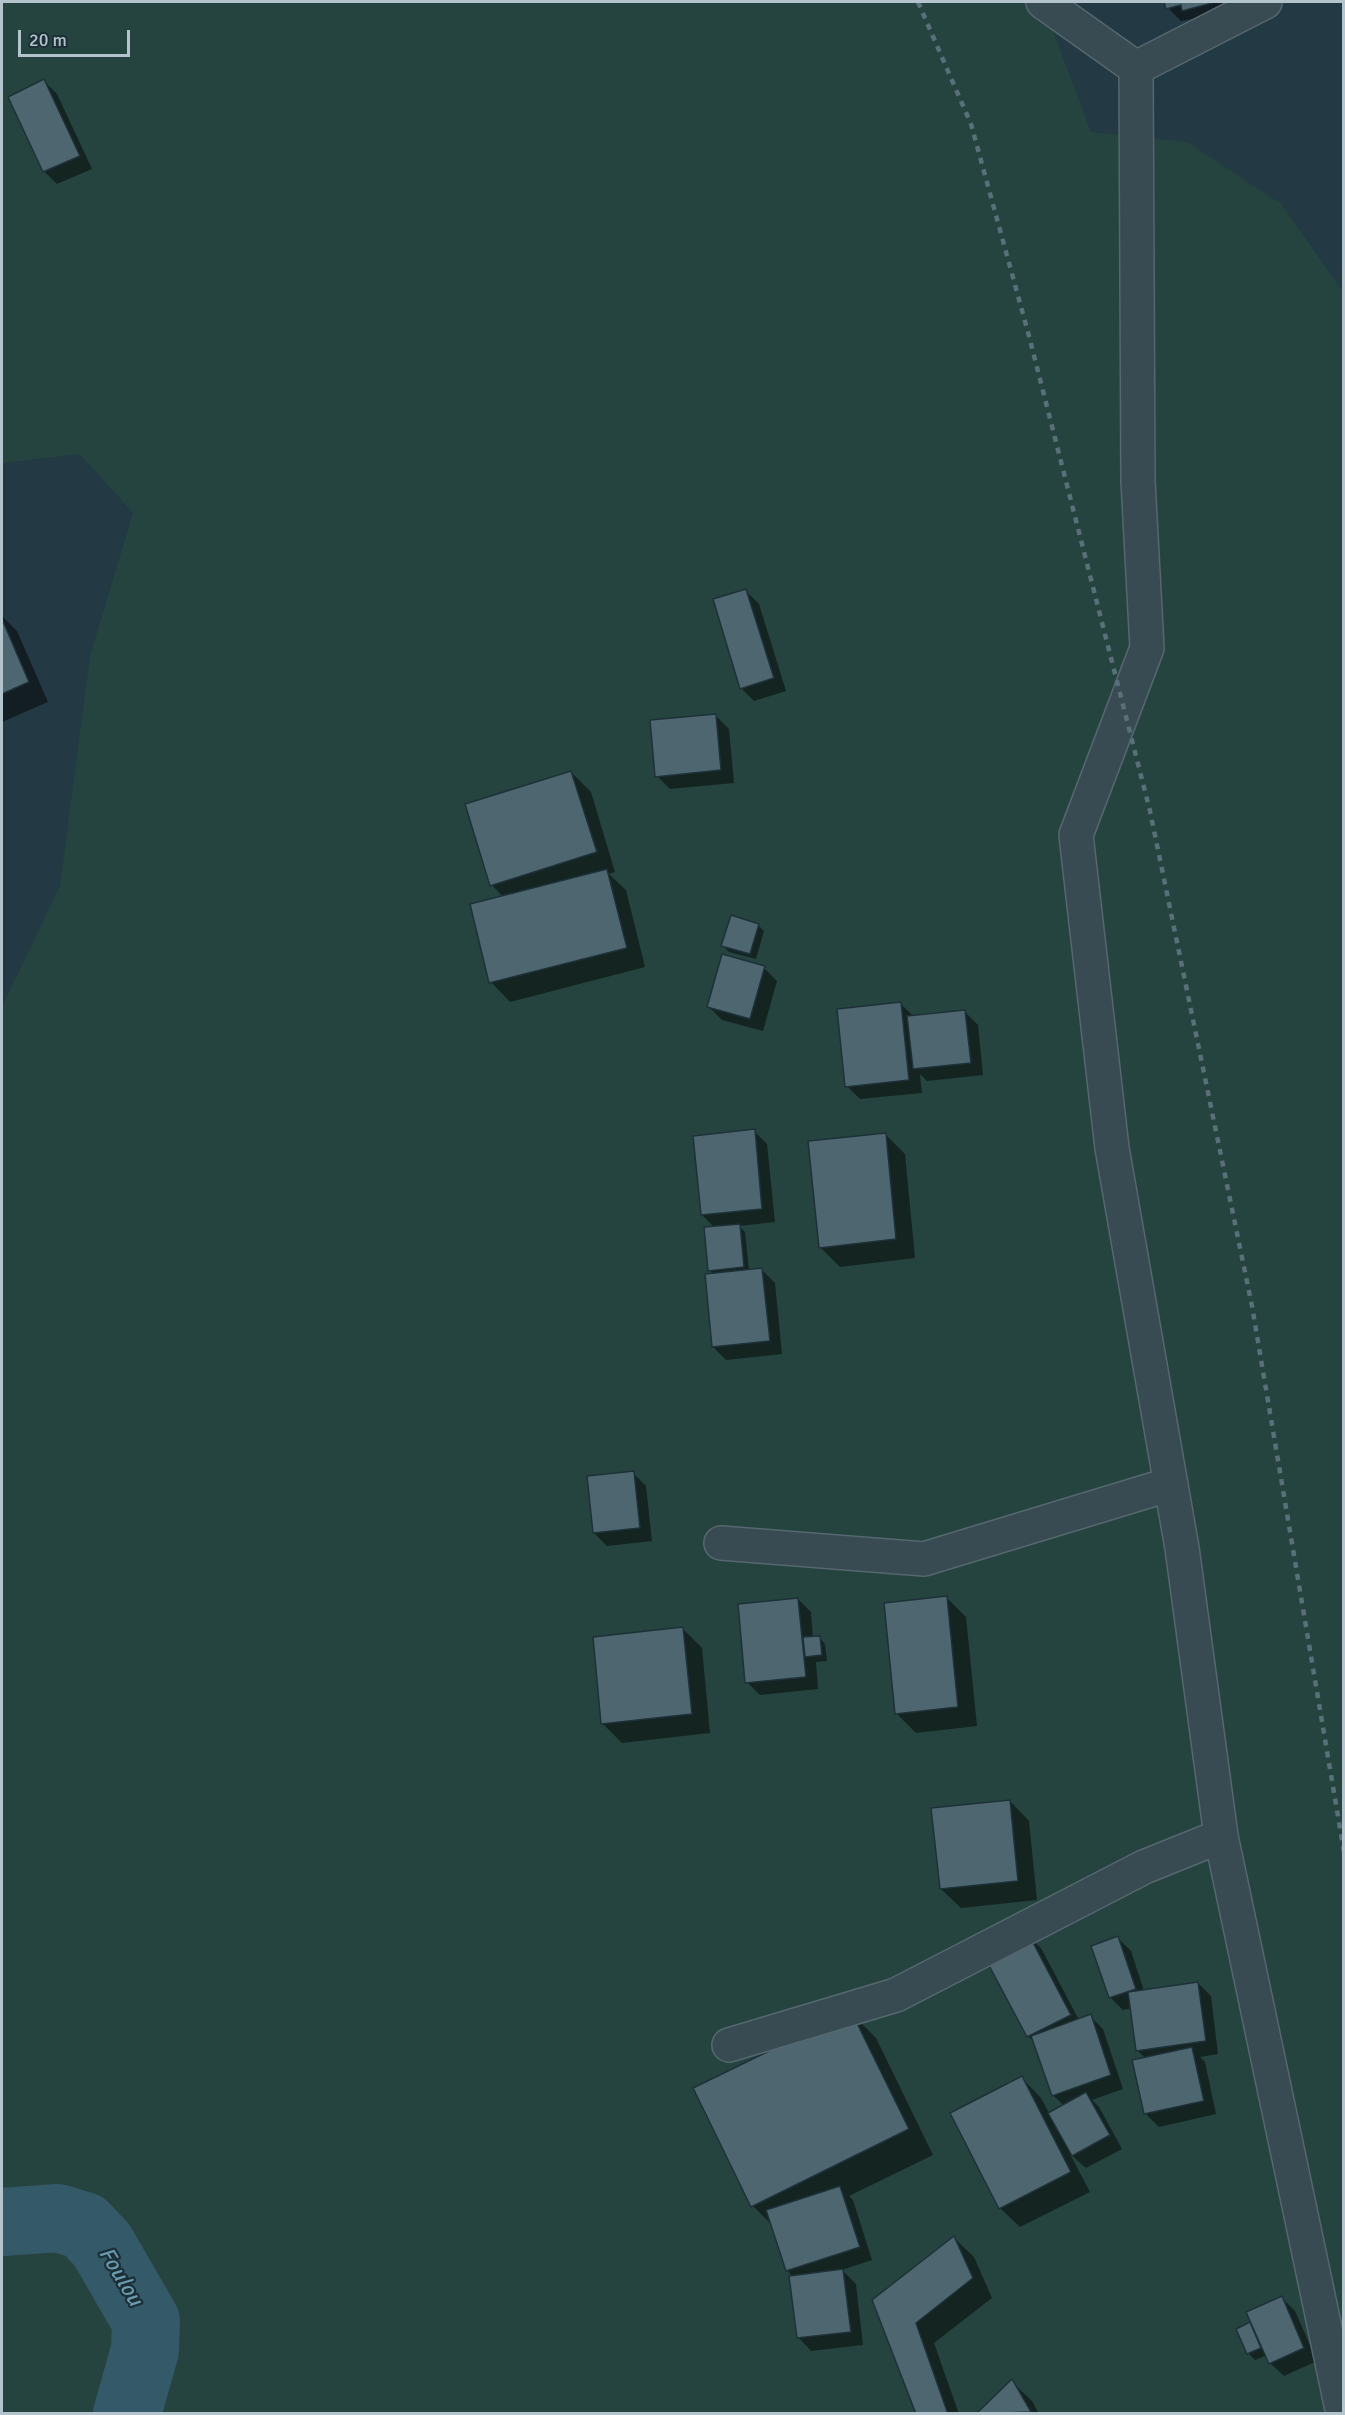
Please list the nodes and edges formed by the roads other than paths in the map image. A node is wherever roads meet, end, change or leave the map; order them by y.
1 (1043, 2) edge
2 (1265, 2) edge
3 (1136, 68) junction
4 (1171, 1484) junction
5 (721, 1543) dead end
6 (1221, 1836) junction
7 (729, 2045) dead end
8 (1343, 2414) edge

1 - 3 street
2 - 3 street
3 - 4 street
4 - 5 street
4 - 6 street
6 - 7 street
6 - 8 street

